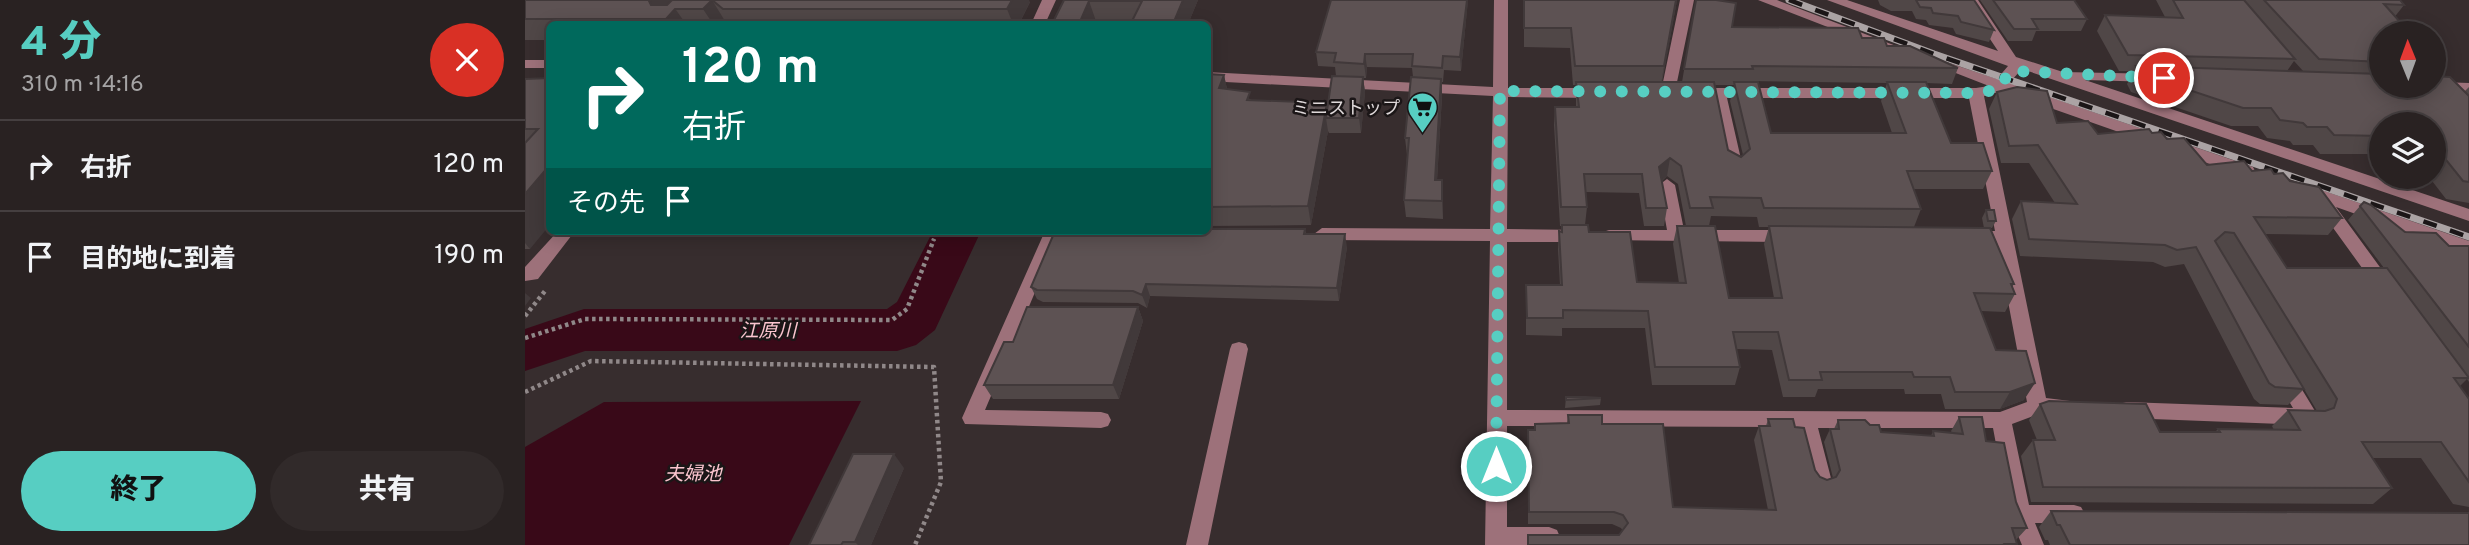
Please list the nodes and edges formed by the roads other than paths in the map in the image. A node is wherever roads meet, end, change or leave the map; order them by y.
1 (1049, 0) edge
2 (1501, 0) edge
3 (1687, 0) edge
4 (1765, 0) edge
5 (1834, 0) edge
6 (1971, 0) edge
7 (1039, 21) edge
8 (525, 64) edge
9 (546, 64) edge
10 (2015, 66) junction
11 (2053, 75) junction
12 (1211, 76) edge
13 (2172, 79) edge
14 (2000, 86) junction
15 (2447, 87) edge
16 (2469, 88) edge
17 (1500, 91) junction
18 (1616, 93) edge
19 (1720, 93) junction
20 (1976, 93) junction
21 (2447, 98) edge
22 (2454, 104) edge
23 (1735, 168) edge
24 (2267, 177) edge
25 (1667, 185) dead end
26 (2292, 186) edge
27 (2318, 195) junction
28 (2469, 215) edge
29 (1304, 234) edge
30 (564, 235) edge
31 (1056, 235) edge
32 (1499, 235) junction
33 (1677, 236) junction
34 (1799, 236) edge
35 (1949, 237) edge
36 (2004, 237) junction
37 (2469, 248) edge
38 (525, 274) edge
39 (2397, 303) edge
40 (1018, 312) junction
41 (1044, 313) edge
42 (1239, 349) dead end
43 (2274, 360) edge
44 (2038, 406) junction
45 (2078, 407) edge
46 (2105, 409) edge
47 (1497, 418) junction
48 (1806, 419) junction
49 (1101, 420) dead end
50 (2001, 420) junction
51 (1822, 482) edge
52 (2020, 514) junction
53 (2102, 514) edge
54 (1572, 537) edge
55 (1496, 541) edge
56 (1197, 545) edge
57 (2033, 545) edge

1 - 7 street
2 - 17 street
3 - 19 street
4 - 14 street
5 - 10 street
6 - 10 street
8 - 9 street
10 - 11 street
10 - 14 street
11 - 13 street
11 - 28 street
12 - 17 street
14 - 20 street
14 - 24 street
15 - 16 street
17 - 18 street
17 - 32 street
19 - 20 street
19 - 23 street
20 - 36 street
21 - 22 street
25 - 33 street
26 - 27 street
27 - 37 street
27 - 39 street
29 - 32 street
30 - 38 street
31 - 40 street
32 - 33 street
32 - 47 street
33 - 34 street
35 - 36 street
36 - 44 street
40 - 41 street
40 - 49 street
42 - 56 street
43 - 46 street
44 - 45 street
44 - 50 street
47 - 48 street
47 - 55 street
48 - 50 street
48 - 51 street
50 - 52 street
52 - 53 street
52 - 57 street
54 - 55 street

